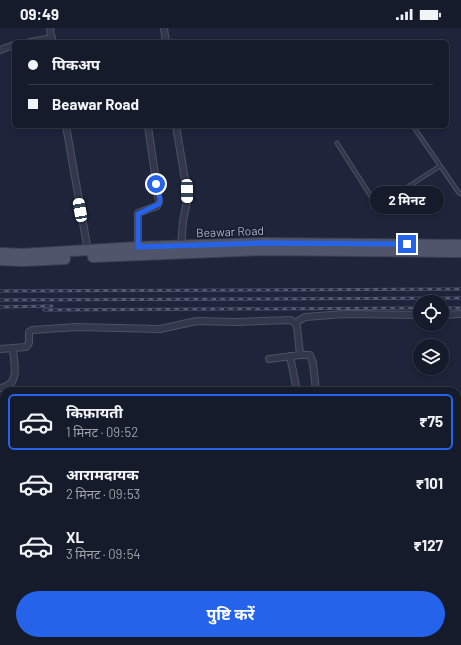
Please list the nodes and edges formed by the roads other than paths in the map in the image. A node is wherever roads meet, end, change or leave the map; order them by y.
1 (50, 28) edge
2 (164, 28) edge
3 (52, 40) edge
4 (166, 40) edge
5 (12, 46) edge
6 (0, 50) edge
7 (66, 128) edge
8 (148, 128) edge
9 (176, 128) edge
10 (414, 128) edge
11 (337, 143) dead end
12 (440, 166) junction
13 (461, 194) edge
14 (461, 245) edge
15 (138, 247) junction
16 (181, 247) junction
17 (88, 251) junction
18 (461, 252) edge
19 (0, 253) edge
20 (0, 260) edge
21 (461, 314) edge
22 (413, 315) edge
23 (449, 315) edge
24 (295, 323) junction
25 (0, 349) edge
26 (13, 349) junction
27 (300, 354) junction
28 (290, 356) junction
29 (269, 358) dead end
30 (3, 387) edge
31 (296, 387) edge
32 (316, 387) edge

1 - 3 street
2 - 4 street
5 - 6 street
7 - 17 street
8 - 15 street
9 - 16 street
10 - 12 lane
11 - 12 lane
12 - 13 lane
14 - 16 main road, Beawar Road
15 - 16 main road, Beawar Road
15 - 17 main road, Beawar Road
17 - 19 main road, Beawar Road
18 - 20 main road, Beawar Road
21 - 23 street
22 - 24 street
24 - 26 street
24 - 27 street
25 - 26 street
26 - 30 street
27 - 28 street
27 - 32 street
28 - 29 street
28 - 31 street

